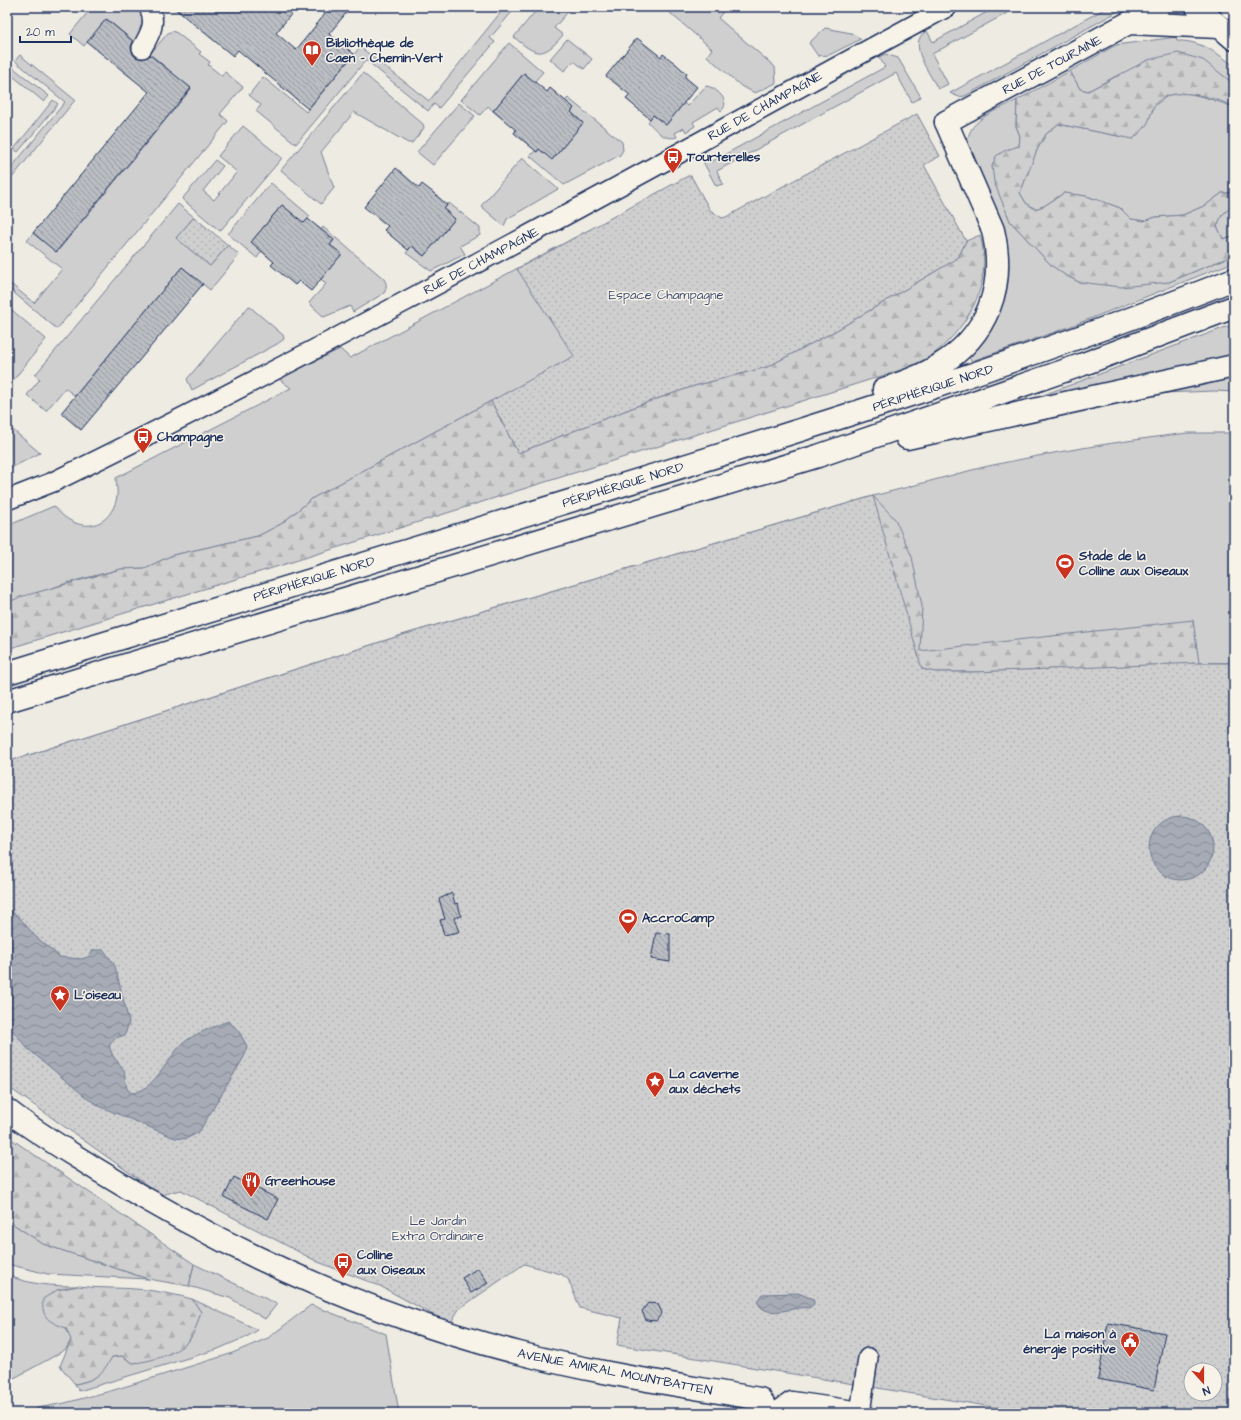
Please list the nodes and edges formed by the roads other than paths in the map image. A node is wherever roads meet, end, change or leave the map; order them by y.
1 (149, 7) edge
2 (947, 7) edge
3 (1158, 7) edge
4 (1197, 7) edge
5 (1232, 7) edge
6 (1234, 9) edge
7 (1131, 15) edge
8 (1227, 33) edge
9 (142, 48) dead end
10 (1234, 279) edge
11 (1234, 307) edge
12 (1234, 366) edge
13 (821, 424) junction
14 (818, 456) junction
15 (7, 500) edge
16 (7, 673) edge
17 (7, 701) edge
18 (7, 1110) edge
19 (868, 1358) dead end
20 (770, 1413) edge
21 (778, 1413) edge
22 (861, 1413) edge

1 - 9 street
2 - 15 street, RUE DE CHAMPAGNE
3 - 7 main road, RUE DE TOURAINE
4 - 8 main road
5 - 6 main road
7 - 8 main road
7 - 13 main road, RUE DE TOURAINE
10 - 13 main road, PÉRIPHÉRIQUE NORD
11 - 14 main road, PÉRIPHÉRIQUE NORD
12 - 14 main road
13 - 16 main road, PÉRIPHÉRIQUE NORD
14 - 17 main road, PÉRIPHÉRIQUE NORD
18 - 20 main road, AVENUE AMIRAL MOUNTBATTEN
19 - 22 street
21 - 22 main road

